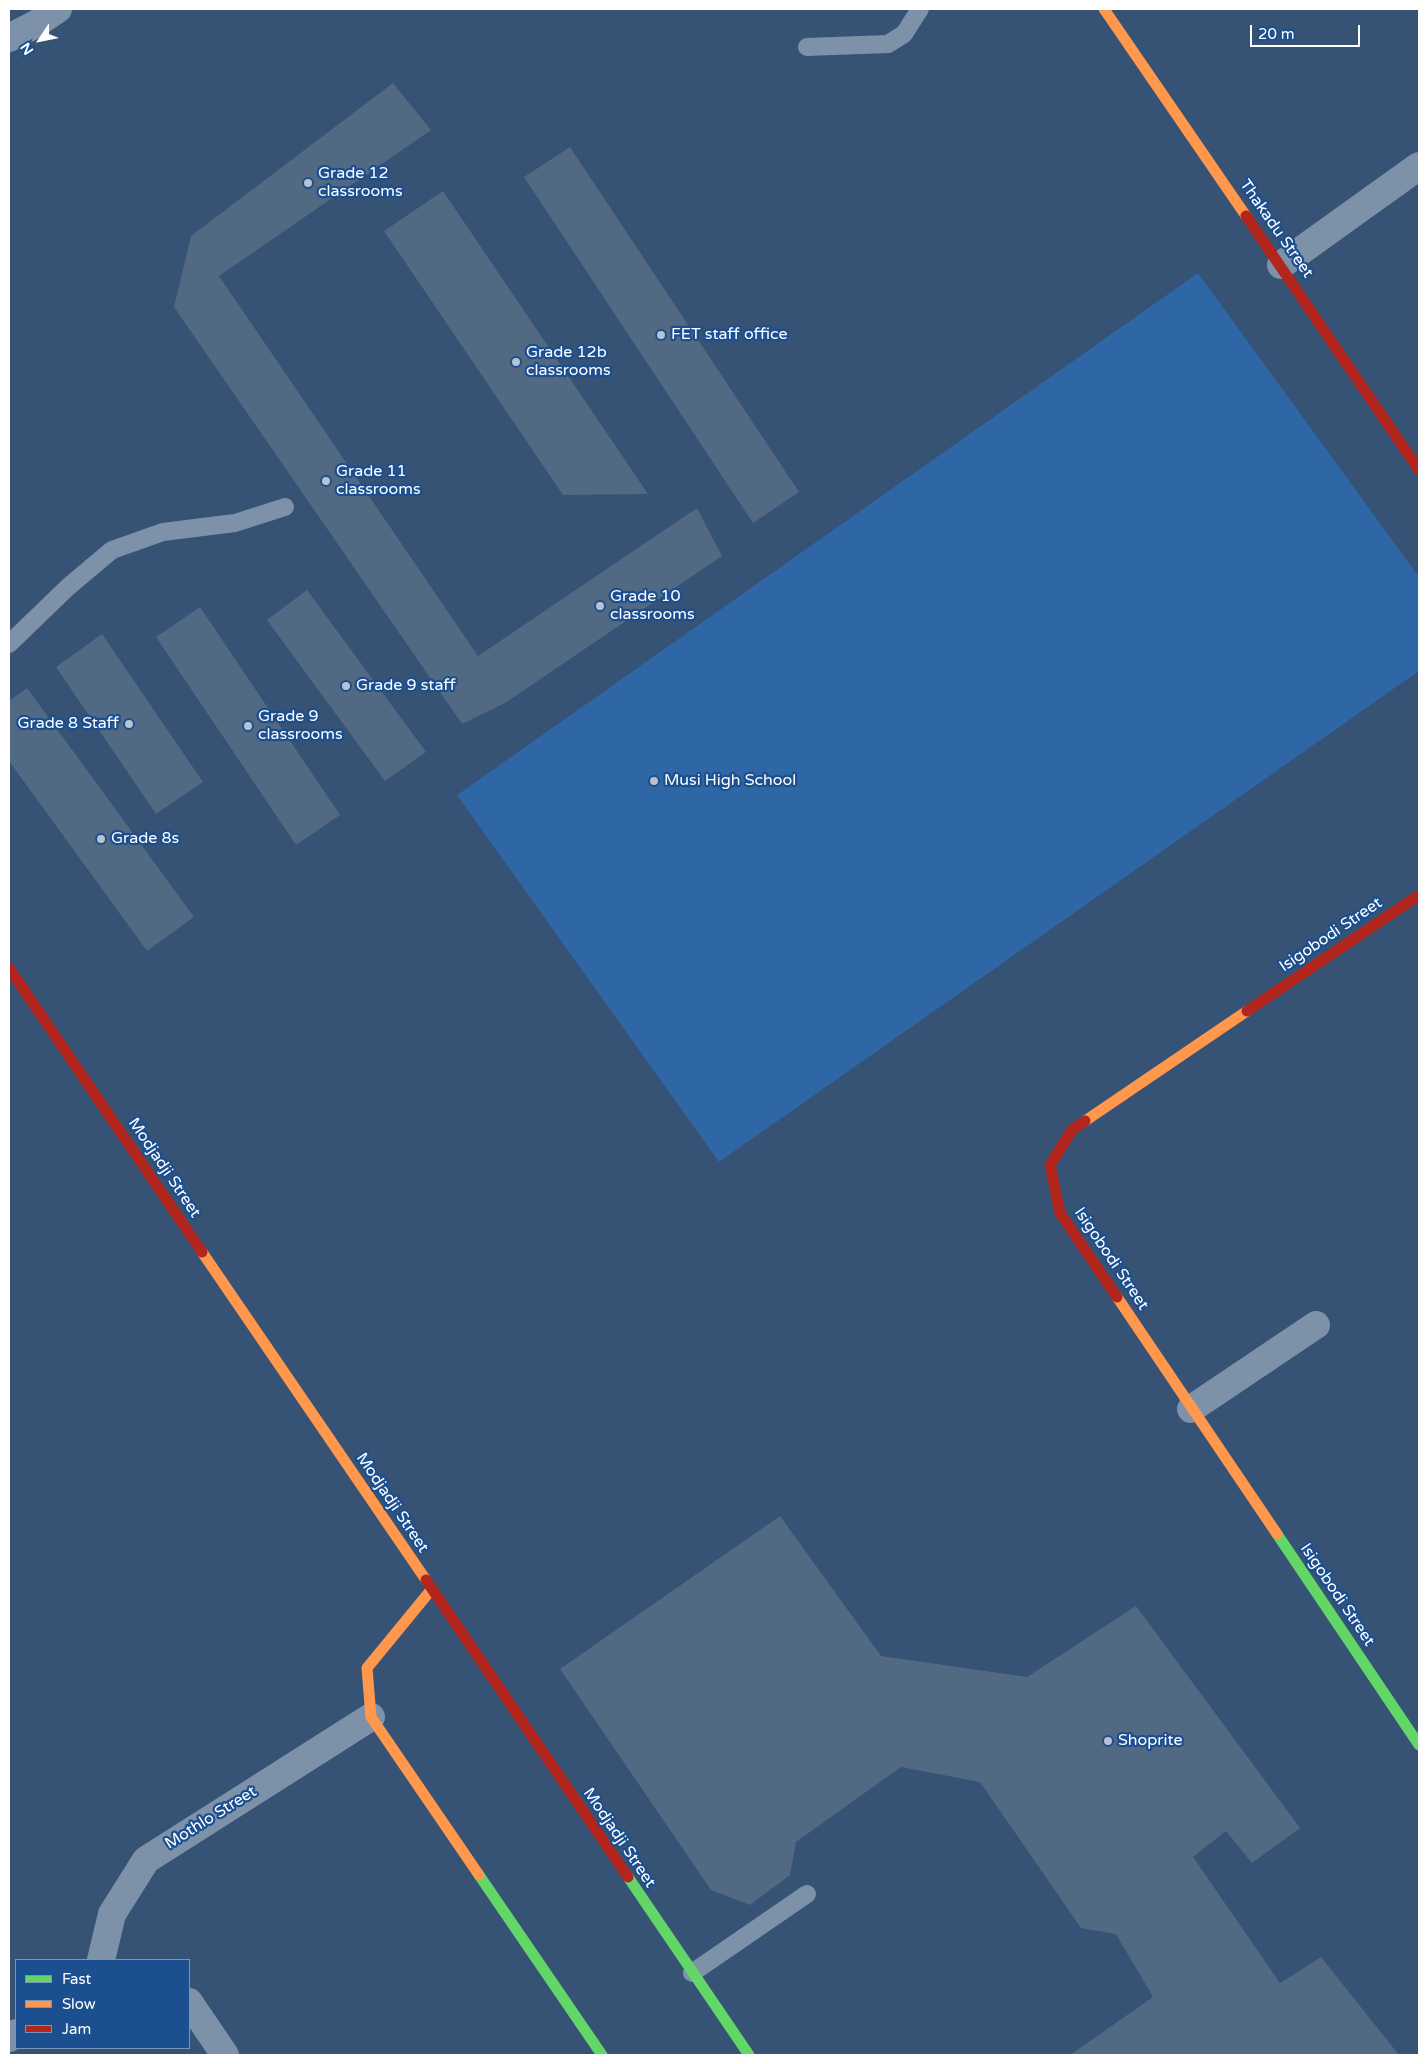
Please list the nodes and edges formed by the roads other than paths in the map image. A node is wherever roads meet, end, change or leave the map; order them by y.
1 (58, 9) edge
2 (920, 9) edge
3 (1104, 9) edge
4 (9, 38) edge
5 (807, 48) dead end
6 (1419, 166) edge
7 (1281, 265) junction
8 (1419, 470) edge
9 (285, 507) dead end
10 (9, 644) edge
11 (1419, 895) edge
12 (9, 968) edge
13 (1316, 1325) dead end
14 (1191, 1409) junction
15 (431, 1590) junction
16 (371, 1717) junction
17 (1419, 1745) edge
18 (807, 1894) dead end
19 (101, 1959) edge
20 (692, 1974) junction
21 (190, 2003) edge
22 (225, 2055) edge
23 (602, 2055) edge
24 (749, 2055) edge

1 - 4 street
2 - 5 lane
3 - 7 street, Thakadu Street
6 - 7 street
7 - 8 street, Thakadu Street
9 - 10 lane
11 - 14 street, Isigobodi Street
12 - 15 street, Modjadji Street
13 - 14 street
14 - 17 street, Isigobodi Street
15 - 16 street
15 - 20 street, Modjadji Street
16 - 19 street, Mothlo Street
16 - 23 street
18 - 20 lane
20 - 24 street, Modjadji Street
21 - 22 street

